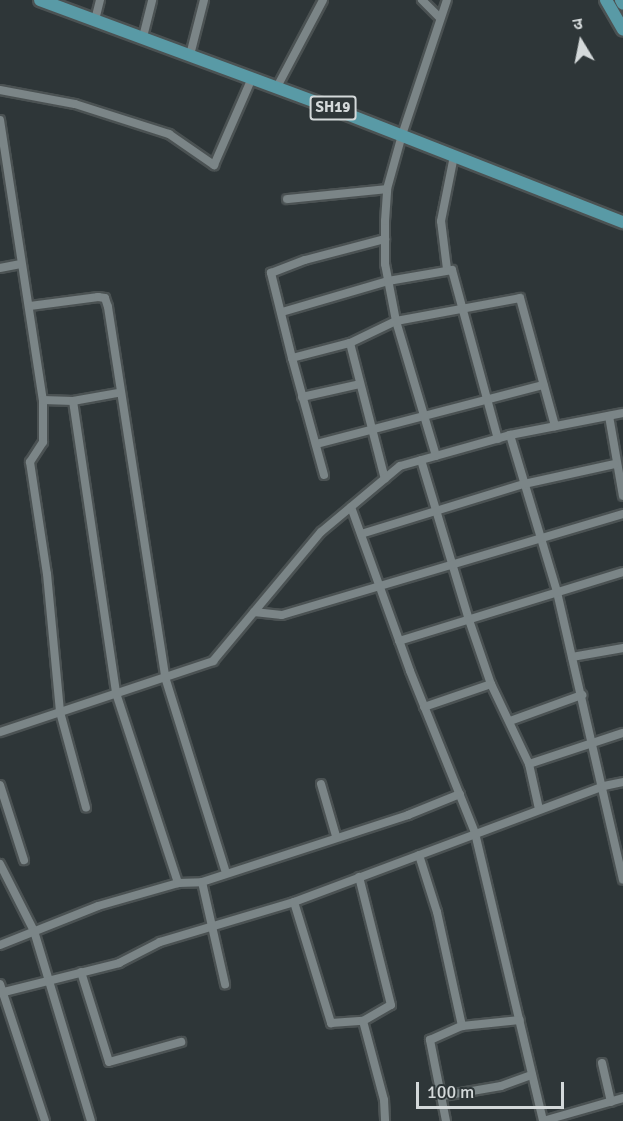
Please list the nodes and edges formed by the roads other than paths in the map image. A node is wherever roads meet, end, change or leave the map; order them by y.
1 (100, 0) edge
2 (152, 0) edge
3 (204, 0) edge
4 (323, 0) edge
5 (422, 0) edge
6 (447, 0) edge
7 (606, 0) edge
8 (47, 1) edge
9 (440, 18) junction
10 (95, 20) junction
11 (623, 28) edge
12 (143, 37) junction
13 (190, 55) junction
14 (252, 78) junction
15 (277, 87) junction
16 (0, 90) edge
17 (0, 120) edge
18 (402, 135) junction
19 (454, 156) junction
20 (387, 189) junction
21 (287, 199) dead end
22 (623, 222) edge
23 (385, 239) junction
24 (21, 264) junction
25 (0, 268) edge
26 (447, 269) junction
27 (388, 281) junction
28 (30, 306) junction
29 (464, 311) junction
30 (282, 312) junction
31 (396, 321) junction
32 (350, 343) junction
33 (292, 358) junction
34 (360, 384) junction
35 (543, 386) junction
36 (118, 393) junction
37 (302, 397) junction
38 (488, 399) junction
39 (43, 400) junction
40 (73, 401) junction
41 (623, 413) edge
42 (424, 414) junction
43 (609, 416) junction
44 (555, 426) junction
45 (371, 429) junction
46 (510, 435) junction
47 (498, 439) junction
48 (316, 444) junction
49 (436, 456) junction
50 (421, 460) junction
51 (615, 464) junction
52 (324, 475) dead end
53 (385, 479) junction
54 (524, 484) junction
55 (623, 496) edge
56 (351, 507) junction
57 (437, 514) junction
58 (623, 514) edge
59 (361, 534) junction
60 (540, 536) junction
61 (451, 564) junction
62 (623, 572) edge
63 (380, 587) junction
64 (557, 592) junction
65 (254, 612) junction
66 (468, 617) junction
67 (399, 641) junction
68 (623, 648) edge
69 (572, 657) junction
70 (165, 677) junction
71 (491, 684) junction
72 (116, 693) junction
73 (582, 695) junction
74 (424, 706) junction
75 (60, 712) junction
76 (510, 721) junction
77 (0, 732) edge
78 (623, 733) edge
79 (593, 740) junction
80 (529, 764) junction
81 (623, 782) edge
82 (321, 784) dead end
83 (0, 785) edge
84 (604, 786) junction
85 (460, 794) junction
86 (86, 808) dead end
87 (539, 809) junction
88 (475, 833) junction
89 (336, 836) junction
90 (419, 855) junction
91 (24, 860) dead end
92 (0, 864) edge
93 (226, 873) junction
94 (360, 877) junction
95 (623, 880) edge
96 (202, 882) junction
97 (178, 884) junction
98 (294, 902) junction
99 (212, 927) junction
100 (34, 931) junction
101 (0, 945) edge
102 (81, 972) junction
103 (50, 980) junction
104 (0, 984) edge
105 (225, 984) dead end
106 (2, 993) edge
107 (519, 1020) junction
108 (363, 1022) junction
109 (462, 1026) junction
110 (181, 1042) dead end
111 (602, 1064) dead end
112 (532, 1075) junction
113 (443, 1096) junction
114 (623, 1098) edge
115 (611, 1102) junction
116 (45, 1121) edge
117 (90, 1121) edge
118 (385, 1121) edge
119 (446, 1121) edge
120 (543, 1121) edge

1 - 10 street
2 - 12 street
3 - 13 street
4 - 15 street
5 - 9 street
6 - 9 street
7 - 11 main road
8 - 10 main road, SH19
9 - 18 street
10 - 12 main road, SH19
12 - 13 main road, SH19
13 - 14 main road, SH19
14 - 15 main road, SH19
14 - 16 street
15 - 18 main road, SH19
17 - 24 street
18 - 19 main road, SH19
18 - 20 street
19 - 22 main road, SH19
19 - 26 street
20 - 21 street
20 - 23 street
23 - 27 street
23 - 30 street
24 - 25 street
24 - 28 street
26 - 27 street
26 - 29 street
27 - 30 street
27 - 31 street
28 - 36 street
28 - 39 street
29 - 31 street
29 - 35 street
29 - 38 street
30 - 33 street
31 - 32 street
31 - 42 street
32 - 33 street
32 - 34 street
33 - 37 street
34 - 37 street
34 - 45 street
35 - 38 street
35 - 44 street
36 - 40 street
36 - 70 street
37 - 48 street
38 - 42 street
38 - 47 street
39 - 40 street
39 - 75 street
40 - 72 street
41 - 43 street
42 - 45 street
42 - 49 street
43 - 44 street
43 - 51 street
44 - 46 street
45 - 48 street
45 - 53 street
46 - 47 street
46 - 54 street
47 - 49 street
48 - 52 street
49 - 50 street
50 - 53 street
50 - 57 street
51 - 54 street
51 - 55 street
53 - 56 street
54 - 57 street
54 - 60 street
56 - 59 street
56 - 65 street
57 - 59 street
57 - 61 street
58 - 60 street
59 - 63 street
60 - 61 street
60 - 64 street
61 - 63 street
61 - 66 street
62 - 64 street
63 - 65 street
63 - 67 street
64 - 66 street
64 - 69 street
65 - 70 street
66 - 67 street
66 - 71 street
67 - 74 street
68 - 69 street
69 - 73 street
70 - 72 street
70 - 93 street
71 - 74 street
71 - 76 street
72 - 75 street
72 - 97 street
73 - 76 street
73 - 79 street
74 - 85 street
75 - 77 street
75 - 86 street
76 - 80 street
78 - 79 street
79 - 80 street
79 - 84 street
80 - 87 street
81 - 84 street
82 - 89 street
83 - 91 street
84 - 87 street
84 - 95 street
85 - 88 street
85 - 89 street
87 - 88 street
88 - 90 street
88 - 107 street
89 - 93 street
90 - 94 street
90 - 109 street
92 - 100 street
93 - 96 street
94 - 98 street
94 - 108 street
96 - 97 street
96 - 99 street
97 - 100 street
98 - 99 street
98 - 108 street
99 - 102 street
99 - 105 street
100 - 101 street
100 - 103 street
102 - 103 street
102 - 110 street
103 - 106 street
103 - 117 street
104 - 106 street
106 - 116 street
107 - 109 street
107 - 112 street
108 - 118 street
109 - 113 street
111 - 115 street
112 - 113 street
112 - 120 street
113 - 119 street
114 - 115 street
115 - 120 street

